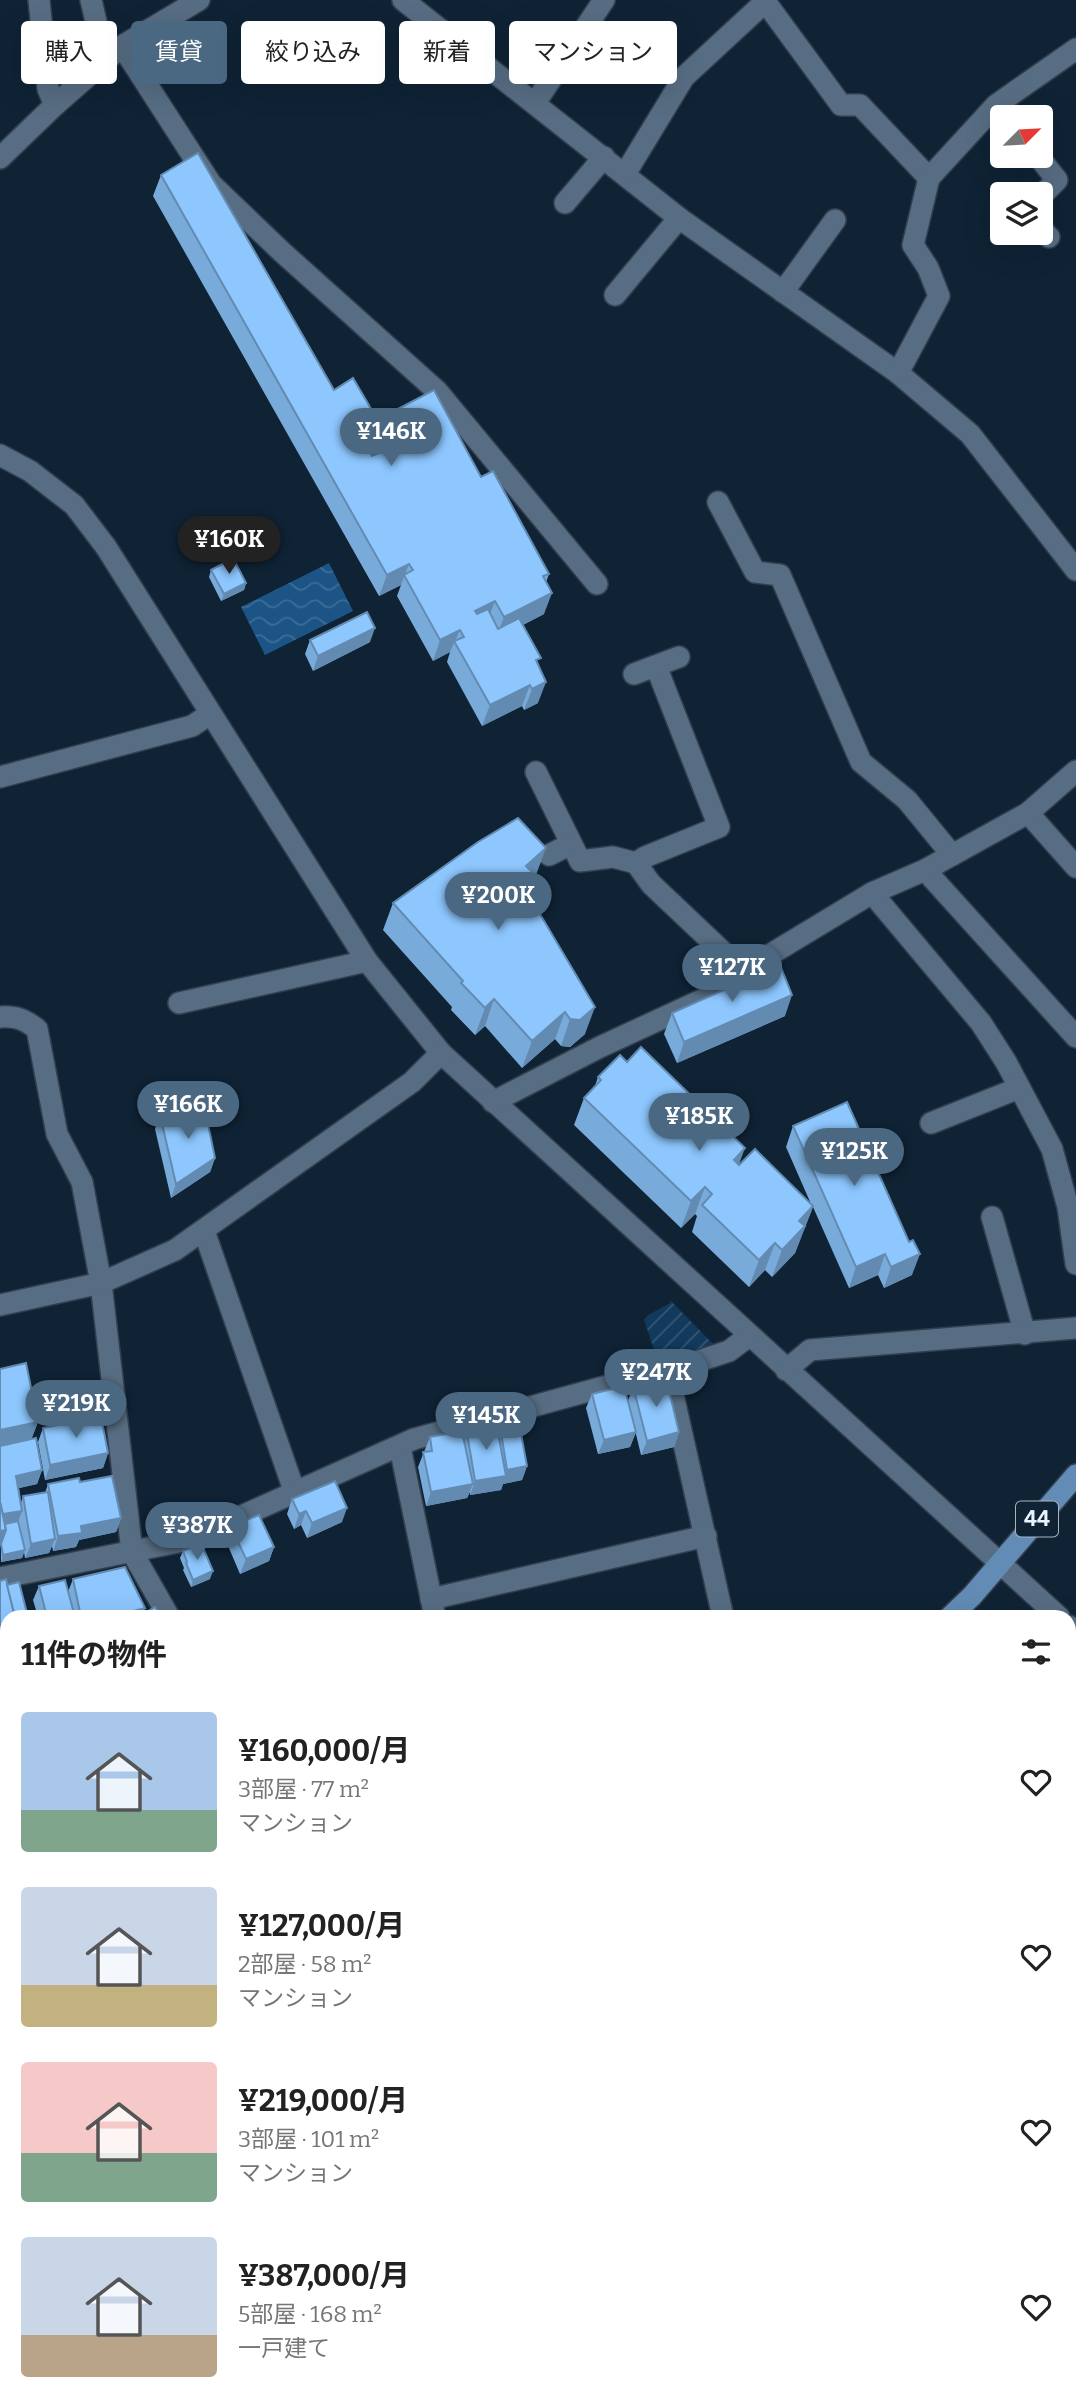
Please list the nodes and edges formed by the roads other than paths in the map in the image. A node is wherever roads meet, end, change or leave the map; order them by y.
1 (39, 0) edge
2 (91, 0) edge
3 (199, 0) edge
4 (403, 0) edge
5 (604, 0) edge
6 (764, 1) edge
7 (96, 21) edge
8 (122, 46) junction
9 (1076, 49) edge
10 (117, 50) edge
11 (79, 84) edge
12 (535, 103) junction
13 (55, 105) junction
14 (1008, 105) edge
15 (990, 121) edge
16 (604, 157) junction
17 (0, 158) edge
18 (1048, 168) edge
19 (625, 174) junction
20 (929, 178) junction
21 (1053, 184) edge
22 (565, 203) dead end
23 (679, 218) junction
24 (835, 220) dead end
25 (783, 292) junction
26 (615, 295) dead end
27 (898, 373) junction
28 (0, 455) edge
29 (718, 502) dead end
30 (1076, 570) edge
31 (597, 584) dead end
32 (679, 657) dead end
33 (656, 666) junction
34 (634, 674) dead end
35 (210, 714) junction
36 (1076, 771) edge
37 (536, 772) dead end
38 (0, 777) edge
39 (1028, 813) junction
40 (571, 844) junction
41 (549, 855) dead end
42 (952, 855) junction
43 (636, 863) junction
44 (1076, 867) edge
45 (925, 870) junction
46 (872, 893) junction
47 (367, 961) junction
48 (743, 971) junction
49 (179, 1003) dead end
50 (0, 1017) edge
51 (1076, 1037) edge
52 (441, 1053) junction
53 (1019, 1088) junction
54 (493, 1102) junction
55 (931, 1123) dead end
56 (992, 1217) dead end
57 (204, 1231) junction
58 (1076, 1264) edge
59 (102, 1283) junction
60 (0, 1305) edge
61 (1076, 1328) edge
62 (1025, 1334) junction
63 (749, 1336) junction
64 (667, 1368) junction
65 (786, 1370) junction
66 (400, 1447) junction
67 (1076, 1475) edge
68 (295, 1493) junction
69 (706, 1536) junction
70 (132, 1552) junction
71 (999, 1563) junction
72 (0, 1578) edge
73 (433, 1608) edge
74 (165, 1610) edge
75 (722, 1610) edge
76 (957, 1610) edge
77 (1051, 1610) edge

1 - 13 street
2 - 7 street
3 - 8 street
4 - 12 street
5 - 12 street
6 - 19 street
6 - 20 street
8 - 10 street
8 - 31 street
9 - 14 street
11 - 13 street
12 - 16 street
13 - 17 street
15 - 20 street
16 - 19 street
16 - 22 street
18 - 21 street
19 - 23 street
20 - 27 street
23 - 25 street
23 - 26 street
24 - 25 street
25 - 27 street
27 - 30 street
28 - 35 street
29 - 42 street
32 - 33 street
33 - 34 street
33 - 43 street
35 - 38 street
35 - 47 street
36 - 39 street
37 - 40 street
39 - 42 street
39 - 44 street
40 - 41 street
40 - 43 street
42 - 45 street
43 - 48 street
45 - 46 street
45 - 51 street
46 - 48 street
46 - 53 street
47 - 49 street
47 - 52 street
48 - 54 street
50 - 59 street
52 - 54 street
52 - 57 street
53 - 55 street
53 - 58 street
54 - 63 street
56 - 62 street
57 - 59 street
57 - 68 street
59 - 60 street
59 - 70 street
61 - 62 street
62 - 65 street
63 - 64 street
63 - 65 street
64 - 66 street
64 - 69 street
65 - 71 street
66 - 68 street
66 - 73 street
67 - 71 main road, 44
68 - 70 street
69 - 73 street
69 - 75 street
70 - 72 street
70 - 74 street
71 - 76 main road, 44
71 - 77 street

